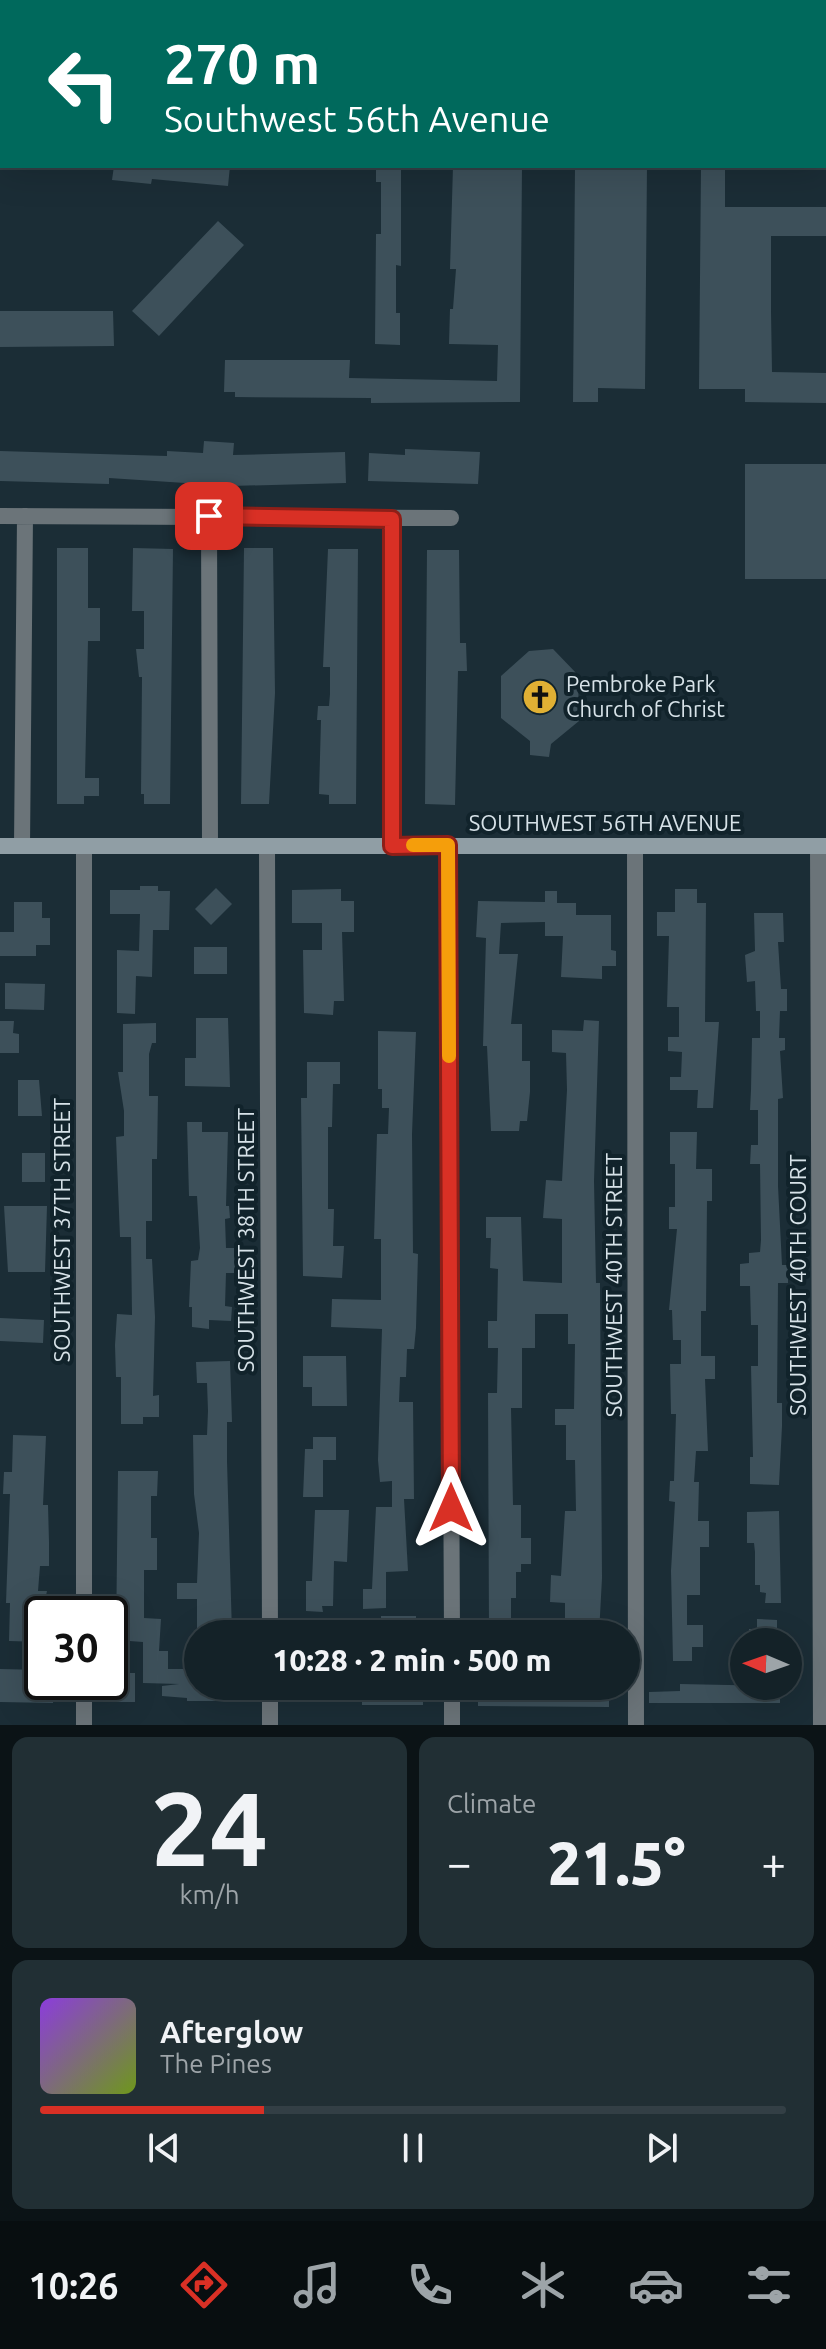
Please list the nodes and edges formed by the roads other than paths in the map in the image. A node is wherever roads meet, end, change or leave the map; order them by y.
1 (0, 516) edge
2 (25, 516) junction
3 (209, 516) junction
4 (451, 518) dead end
5 (392, 519) junction
6 (448, 845) junction
7 (0, 846) edge
8 (22, 846) junction
9 (84, 846) junction
10 (210, 846) junction
11 (267, 846) junction
12 (392, 846) junction
13 (635, 846) junction
14 (822, 846) edge
15 (84, 1596) edge
16 (270, 1620) edge
17 (452, 1620) edge
18 (84, 1700) edge
19 (270, 1700) edge
20 (452, 1700) edge
21 (84, 1725) edge
22 (270, 1725) edge
23 (452, 1725) edge
24 (636, 1725) edge
25 (821, 1725) edge

1 - 2 street
2 - 3 street
2 - 8 street
3 - 5 street
3 - 10 street
4 - 5 street
5 - 12 street
6 - 12 street, SOUTHWEST 56TH AVENUE
6 - 13 street, SOUTHWEST 56TH AVENUE
6 - 17 street
7 - 8 street, SOUTHWEST 56TH AVENUE
8 - 9 street, SOUTHWEST 56TH AVENUE
9 - 10 street, SOUTHWEST 56TH AVENUE
9 - 15 street, SOUTHWEST 37TH STREET
10 - 11 street, SOUTHWEST 56TH AVENUE
11 - 12 street, SOUTHWEST 56TH AVENUE
11 - 16 street, SOUTHWEST 38TH STREET
13 - 14 street, SOUTHWEST 56TH AVENUE
13 - 24 street, SOUTHWEST 40TH STREET
14 - 25 street, SOUTHWEST 40TH COURT
18 - 21 street
19 - 22 street
20 - 23 street

